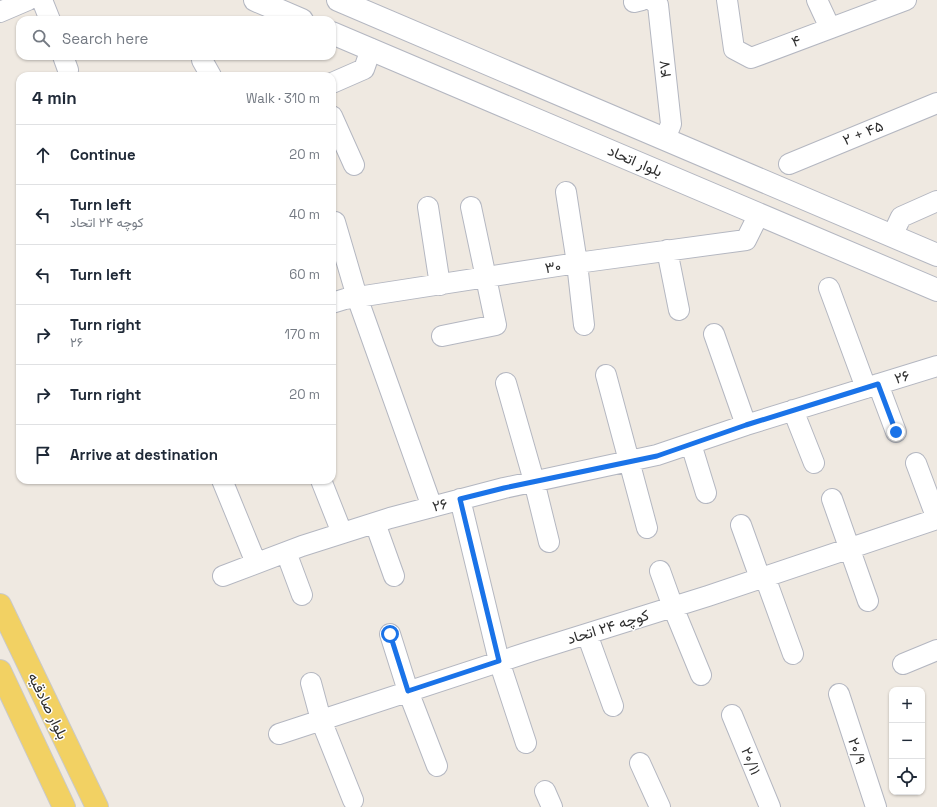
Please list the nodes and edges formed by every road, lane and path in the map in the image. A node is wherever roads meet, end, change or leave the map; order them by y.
1 (42, 0) edge
2 (255, 0) edge
3 (338, 0) edge
4 (727, 0) edge
5 (817, 0) edge
6 (906, 0) edge
7 (643, 1) edge
8 (48, 16) edge
9 (293, 16) edge
10 (830, 28) junction
11 (336, 35) edge
12 (371, 49) junction
13 (336, 81) edge
14 (937, 103) edge
15 (336, 125) edge
16 (665, 139) junction
17 (697, 153) junction
18 (789, 164) dead end
19 (354, 165) dead end
20 (685, 183) junction
21 (566, 192) dead end
22 (937, 201) edge
23 (428, 207) dead end
24 (471, 207) dead end
25 (759, 214) junction
26 (336, 225) edge
27 (892, 236) junction
28 (667, 250) junction
29 (937, 255) edge
30 (577, 263) junction
31 (486, 278) junction
32 (440, 285) junction
33 (829, 288) dead end
34 (937, 290) edge
35 (357, 298) junction
36 (336, 302) edge
37 (679, 310) dead end
38 (584, 325) dead end
39 (714, 334) dead end
40 (442, 336) dead end
41 (937, 366) edge
42 (606, 375) dead end
43 (506, 383) dead end
44 (872, 386) junction
45 (793, 410) junction
46 (746, 425) junction
47 (896, 432) dead end
48 (691, 444) junction
49 (628, 462) junction
50 (814, 463) dead end
51 (916, 463) dead end
52 (534, 481) junction
53 (224, 484) edge
54 (323, 484) edge
55 (706, 493) dead end
56 (460, 499) junction
57 (832, 499) dead end
58 (432, 507) junction
59 (937, 519) edge
60 (375, 523) junction
61 (741, 525) dead end
62 (647, 528) dead end
63 (342, 533) junction
64 (549, 542) dead end
65 (849, 548) junction
66 (286, 552) junction
67 (256, 563) junction
68 (660, 571) dead end
69 (223, 576) dead end
70 (394, 576) dead end
71 (763, 577) junction
72 (302, 595) dead end
73 (868, 601) dead end
74 (0, 605) edge
75 (673, 607) junction
76 (390, 634) dead end
77 (587, 634) junction
78 (793, 654) dead end
79 (935, 656) edge
80 (499, 661) junction
81 (904, 664) dead end
82 (0, 671) edge
83 (701, 675) dead end
84 (311, 683) dead end
85 (408, 691) junction
86 (839, 694) dead end
87 (613, 706) dead end
88 (732, 714) dead end
89 (321, 720) junction
90 (279, 734) dead end
91 (526, 742) dead end
92 (640, 763) dead end
93 (437, 766) dead end
94 (353, 800) dead end
95 (64, 807) edge
96 (97, 807) edge
97 (660, 807) edge
98 (770, 807) edge
99 (876, 807) edge

1 - 8 street
2 - 9 main road
3 - 16 main road
4 - 10 street, ۴
5 - 10 street
6 - 10 street, ۴
7 - 16 street, ۴۷
11 - 12 main road, بلوار اتحاد
12 - 13 street
12 - 20 main road, بلوار اتحاد
14 - 18 street, ۲ + ۴۵
15 - 19 street
16 - 17 main road
17 - 20 main road
17 - 27 main road
20 - 25 main road, بلوار اتحاد
21 - 30 street
22 - 27 street
23 - 32 street
24 - 31 street
25 - 28 street, ۳۰
25 - 34 main road, بلوار اتحاد
26 - 35 street
27 - 29 main road
28 - 30 street, ۳۰
28 - 37 street
30 - 31 street, ۳۰
30 - 38 street
31 - 32 street, ۳۰
31 - 40 street
32 - 35 street, ۳۰
33 - 44 street
35 - 36 street, ۳۰
35 - 58 street
39 - 46 street
41 - 44 street, ۲۶
42 - 49 street
43 - 52 street
44 - 45 street, ۲۶
44 - 47 street
45 - 46 street, ۲۶
45 - 50 street
46 - 48 street, ۲۶
48 - 49 street, ۲۶
48 - 55 street
49 - 52 street, ۲۶
49 - 62 street
51 - 59 street
52 - 56 street, ۲۶
52 - 64 street
53 - 67 street
54 - 63 street
56 - 58 street, ۲۶
56 - 80 street
57 - 65 street
58 - 60 street, ۲۶
59 - 65 street, کوچه ۲۴ اتحاد
60 - 63 street, ۲۶
60 - 70 street
61 - 71 street
63 - 66 street, ۲۶
65 - 71 street, کوچه ۲۴ اتحاد
65 - 73 street
66 - 67 street, ۲۶
66 - 72 street
67 - 69 street, ۲۶
68 - 75 street
71 - 75 street, کوچه ۲۴ اتحاد
71 - 78 street
74 - 96 main road, بلوار صادقیه
75 - 77 street, کوچه ۲۴ اتحاد
75 - 83 street
76 - 85 street
77 - 80 street, کوچه ۲۴ اتحاد
77 - 87 street
79 - 81 street
80 - 85 street, کوچه ۲۴ اتحاد
80 - 91 street
82 - 95 main road, بلوار صادقیه
84 - 89 street
85 - 89 street, کوچه ۲۴ اتحاد
85 - 93 street
86 - 99 street, ۲۰/۹
88 - 98 street, ۲۰/۱۱
89 - 90 street, کوچه ۲۴ اتحاد
89 - 94 street
92 - 97 street

